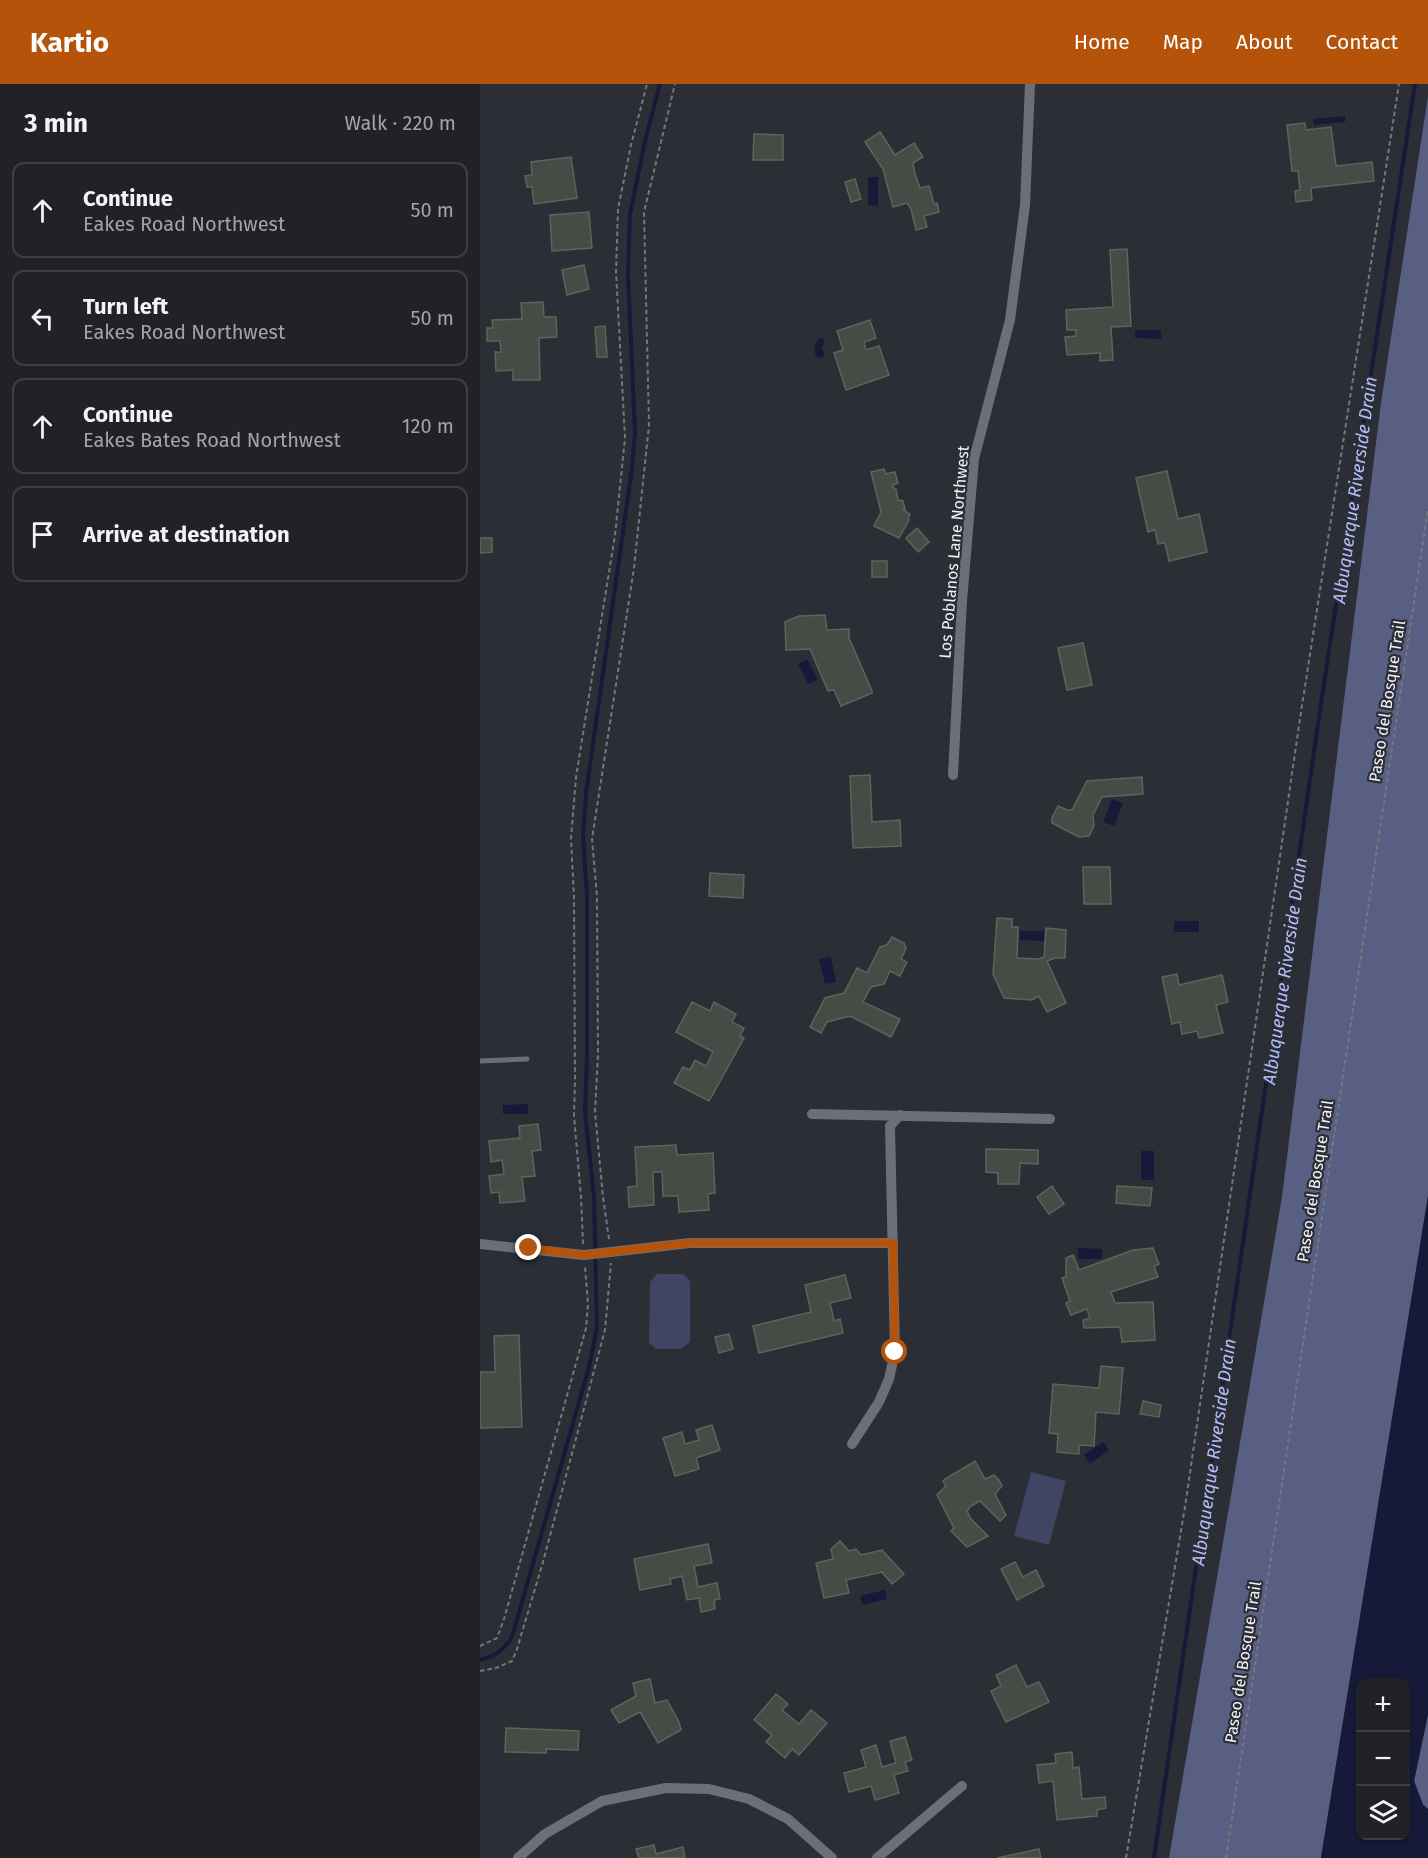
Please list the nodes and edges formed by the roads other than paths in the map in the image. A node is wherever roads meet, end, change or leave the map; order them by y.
1 (1030, 84) edge
2 (952, 775) dead end
3 (527, 1059) dead end
4 (480, 1061) edge
5 (812, 1114) dead end
6 (900, 1114) junction
7 (1050, 1119) dead end
8 (893, 1243) junction
9 (480, 1244) edge
10 (852, 1444) dead end
11 (962, 1786) dead end
12 (518, 1858) edge
13 (832, 1858) edge
14 (877, 1858) edge

1 - 2 street, Los Poblanos Lane Northwest
3 - 4 lane
5 - 6 street
6 - 7 street
6 - 8 street
8 - 9 street
8 - 10 street
11 - 14 street
12 - 13 street

